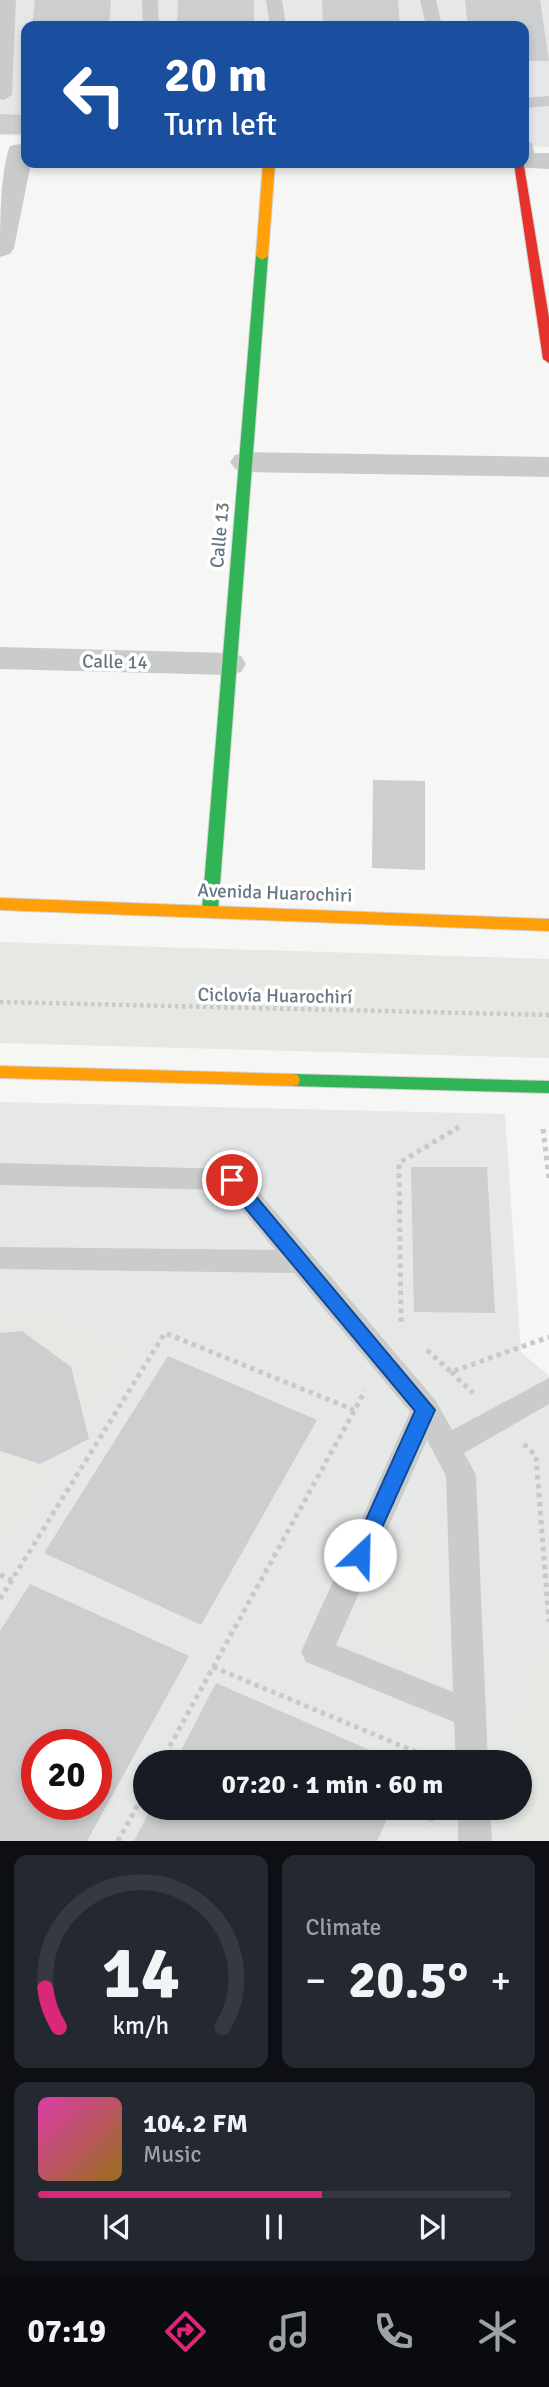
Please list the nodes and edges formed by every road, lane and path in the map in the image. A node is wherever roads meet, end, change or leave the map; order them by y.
1 (8, 0) edge
2 (150, 0) edge
3 (274, 0) edge
4 (428, 0) edge
5 (151, 21) edge
6 (277, 21) edge
7 (433, 21) edge
8 (2, 95) edge
9 (21, 95) edge
10 (549, 101) edge
11 (529, 103) edge
12 (15, 152) edge
13 (529, 158) edge
14 (269, 168) edge
15 (541, 246) edge
16 (0, 247) edge
17 (547, 335) edge
18 (549, 359) edge
19 (246, 462) junction
20 (549, 467) edge
21 (0, 658) edge
22 (229, 664) junction
23 (0, 904) edge
24 (211, 910) junction
25 (549, 925) edge
26 (0, 1002) edge
27 (549, 1015) edge
28 (0, 1072) edge
29 (549, 1087) edge
30 (459, 1127) dead end
31 (543, 1129) dead end
32 (0, 1174) edge
33 (549, 1178) edge
34 (0, 1258) edge
35 (303, 1262) junction
36 (401, 1326) dead end
37 (549, 1337) edge
38 (421, 1344) dead end
39 (451, 1372) junction
40 (368, 1386) dead end
41 (549, 1390) edge
42 (480, 1400) dead end
43 (354, 1410) junction
44 (426, 1410) junction
45 (517, 1438) dead end
46 (446, 1448) junction
47 (0, 1575) edge
48 (12, 1580) junction
49 (0, 1600) edge
50 (549, 1622) edge
51 (213, 1667) junction
52 (471, 1714) junction
53 (168, 1750) edge
54 (414, 1750) edge
55 (472, 1750) edge
56 (133, 1814) edge
57 (474, 1820) edge
58 (118, 1841) edge
59 (475, 1841) edge

1 - 8 lane
2 - 5 lane
3 - 6 lane
4 - 7 lane
8 - 9 lane
10 - 11 lane
12 - 16 street
13 - 15 street
14 - 19 street, Calle 13
15 - 17 street
17 - 18 street
19 - 20 street
19 - 22 street, Calle 13
21 - 22 street, Calle 14
22 - 24 street, Calle 13
23 - 24 street, Avenida Huarochiri
24 - 25 street, Avenida Huarochiri
26 - 27 path, Ciclovía Huarochirí
28 - 29 street
30 - 36 path
31 - 33 path
32 - 35 lane
34 - 35 lane
35 - 44 lane
37 - 39 path
38 - 39 path
39 - 42 path
40 - 43 path
41 - 46 lane
43 - 48 path
43 - 51 path
44 - 46 lane
44 - 52 lane
45 - 50 path
46 - 52 lane
47 - 48 path
48 - 49 path
51 - 53 path
51 - 54 path
52 - 55 lane
56 - 58 path
57 - 59 lane

